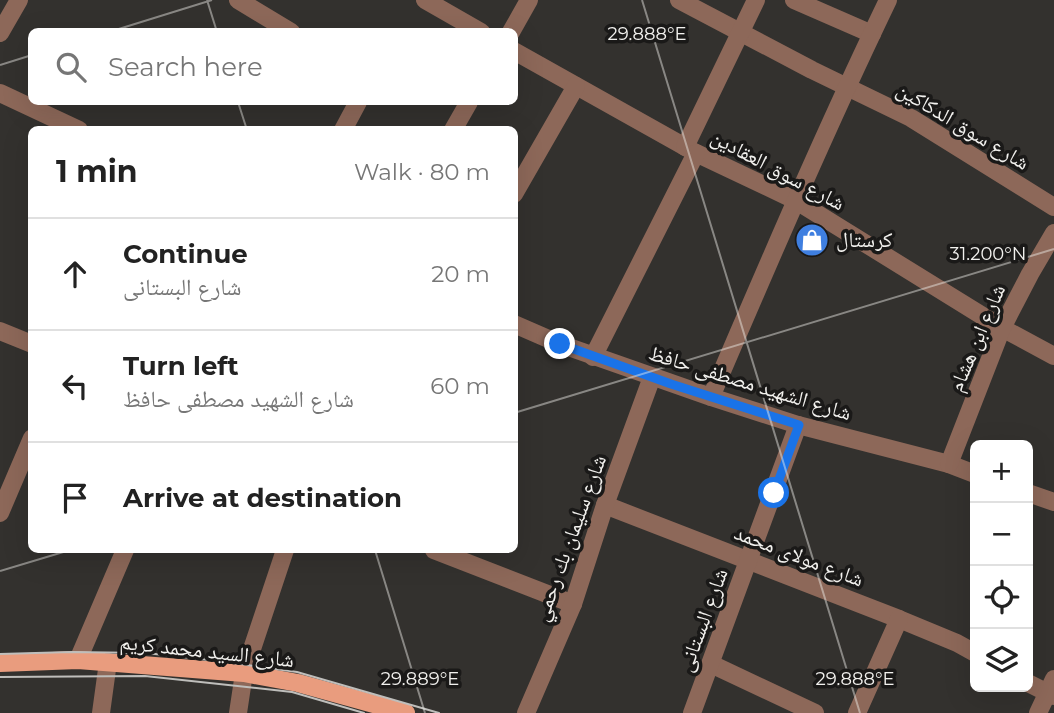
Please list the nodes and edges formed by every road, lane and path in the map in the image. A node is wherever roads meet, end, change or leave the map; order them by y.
1 (19, 0) edge
2 (238, 0) edge
3 (425, 0) edge
4 (529, 0) edge
5 (679, 0) edge
6 (756, 0) edge
7 (794, 0) edge
8 (888, 0) edge
9 (284, 28) edge
10 (474, 28) edge
11 (512, 28) edge
12 (740, 32) junction
13 (0, 33) edge
14 (872, 34) junction
15 (518, 53) edge
16 (576, 86) junction
17 (846, 86) junction
18 (0, 93) edge
19 (356, 105) edge
20 (467, 105) edge
21 (70, 126) edge
22 (345, 126) edge
23 (455, 126) edge
24 (691, 150) junction
25 (518, 187) edge
26 (795, 200) junction
27 (1054, 207) edge
28 (1054, 233) edge
29 (518, 326) edge
30 (1002, 328) junction
31 (0, 331) edge
32 (28, 342) edge
33 (593, 356) junction
34 (1054, 356) edge
35 (652, 377) junction
36 (711, 397) junction
37 (799, 425) junction
38 (28, 447) edge
39 (949, 464) junction
40 (970, 472) edge
41 (1033, 494) edge
42 (1054, 502) edge
43 (605, 505) junction
44 (0, 513) edge
45 (124, 553) edge
46 (284, 553) edge
47 (442, 553) edge
48 (749, 561) junction
49 (573, 604) junction
50 (898, 619) junction
51 (970, 650) edge
52 (78, 660) junction
53 (108, 662) junction
54 (0, 663) edge
55 (711, 664) junction
56 (244, 673) junction
57 (1033, 684) edge
58 (1052, 690) edge
59 (101, 713) edge
60 (238, 713) edge
61 (406, 713) edge
62 (526, 713) edge
63 (692, 713) edge
64 (814, 713) edge
65 (857, 713) edge
66 (1038, 713) edge

1 - 13 street
2 - 9 street
3 - 10 street
4 - 11 street
5 - 12 street, شارع سوق الدكاكين
6 - 12 street
7 - 14 street
8 - 14 street
12 - 17 street, شارع سوق الدكاكين
12 - 24 street
14 - 17 street
15 - 16 street, شارع سوق العقادين
16 - 24 street, شارع سوق العقادين
16 - 25 street
17 - 26 street
17 - 27 street, شارع سوق الدكاكين
18 - 21 street
19 - 22 street
20 - 23 street
24 - 26 street, شارع سوق العقادين
24 - 33 street
26 - 30 street, شارع سوق العقادين
26 - 36 street
28 - 30 street, شارع ابن هشام
29 - 33 street, شارع الشهيد مصطفى حافظ
30 - 34 street, شارع سوق العقادين
30 - 39 street, شارع ابن هشام
31 - 32 street
33 - 35 street, شارع الشهيد مصطفى حافظ
35 - 36 street, شارع الشهيد مصطفى حافظ
35 - 43 street, شارع سليمان بك رحمي
36 - 37 street, شارع الشهيد مصطفى حافظ
37 - 39 street, شارع الشهيد مصطفى حافظ
37 - 48 street, شارع البستانى
38 - 44 street
39 - 40 street, شارع الشهيد مصطفى حافظ
41 - 42 street
43 - 48 street, شارع مولاى محمد
43 - 49 street, شارع سليمان بك رحمي
45 - 52 street
46 - 56 street
47 - 49 street
48 - 50 street, شارع مولاى محمد
48 - 55 street, شارع البستانى
49 - 62 street, شارع سليمان بك رحمي
50 - 51 street, شارع مولاى محمد
50 - 65 street
52 - 53 main road, شارع السيد محمد كريم
52 - 54 main road, شارع السيد محمد كريم
53 - 56 main road, شارع السيد محمد كريم
53 - 59 street
55 - 63 street, شارع البستانى
55 - 64 street
56 - 60 street
56 - 61 main road, شارع السيد محمد كريم
57 - 58 street
58 - 66 street

